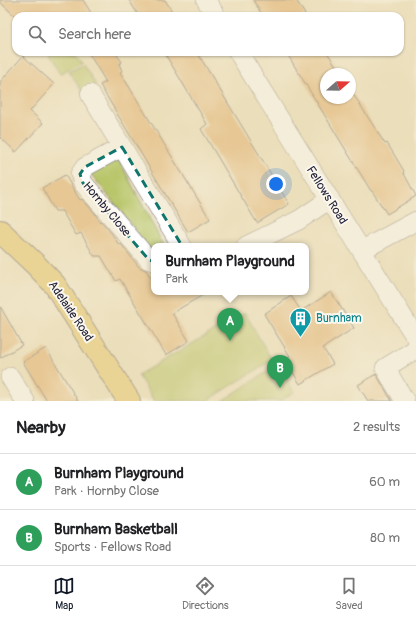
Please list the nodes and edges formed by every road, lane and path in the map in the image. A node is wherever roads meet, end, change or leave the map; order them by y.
1 (206, 0) edge
2 (214, 12) edge
3 (241, 56) edge
4 (90, 94) dead end
5 (122, 147) junction
6 (330, 199) junction
7 (416, 221) edge
8 (0, 231) edge
9 (180, 243) edge
10 (252, 243) edge
11 (362, 250) junction
12 (151, 260) edge
13 (416, 338) edge
14 (416, 348) edge
15 (10, 377) dead end
16 (25, 401) edge
17 (129, 401) edge
18 (405, 401) edge

1 - 2 street
3 - 6 street, Fellows Road
4 - 5 street
5 - 9 street
5 - 12 street, Hornby Close
6 - 10 street
6 - 11 street, Fellows Road
7 - 11 street
8 - 17 main road, Adelaide Road
11 - 13 street, Fellows Road
14 - 18 street
15 - 16 street

